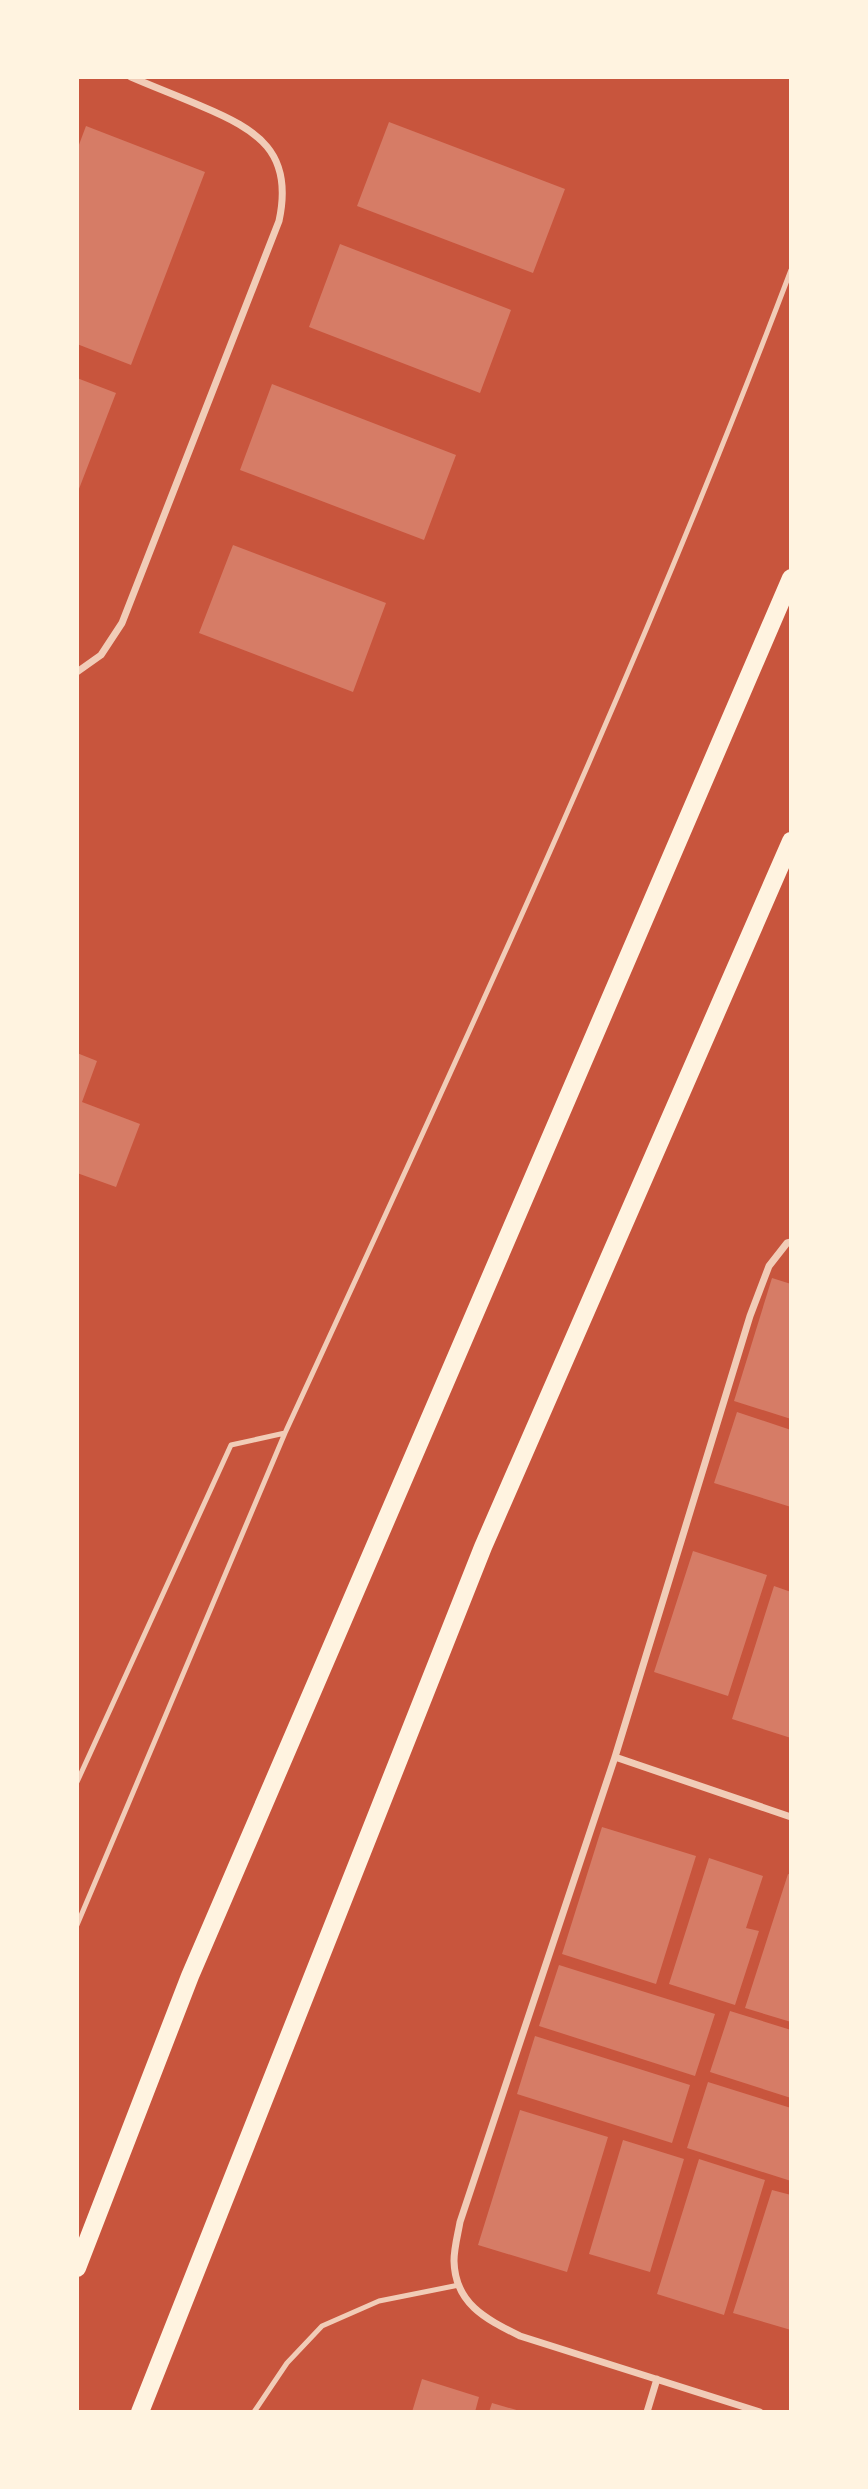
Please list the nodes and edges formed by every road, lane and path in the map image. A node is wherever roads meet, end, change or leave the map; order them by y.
1 (131, 77) edge
2 (791, 270) edge
3 (791, 578) edge
4 (77, 672) edge
5 (791, 841) edge
6 (791, 1242) edge
7 (285, 1433) junction
8 (615, 1758) junction
9 (77, 1782) edge
10 (791, 1817) edge
11 (77, 1925) edge
12 (77, 2268) edge
13 (459, 2285) junction
14 (657, 2379) junction
15 (140, 2412) edge
16 (254, 2412) edge
17 (647, 2412) edge
18 (760, 2412) edge

1 - 4 street
2 - 7 lane
3 - 12 main road
5 - 15 main road
6 - 8 street
7 - 9 lane
7 - 11 lane
8 - 10 street
8 - 13 street
13 - 14 street
13 - 16 lane
14 - 17 street
14 - 18 street

